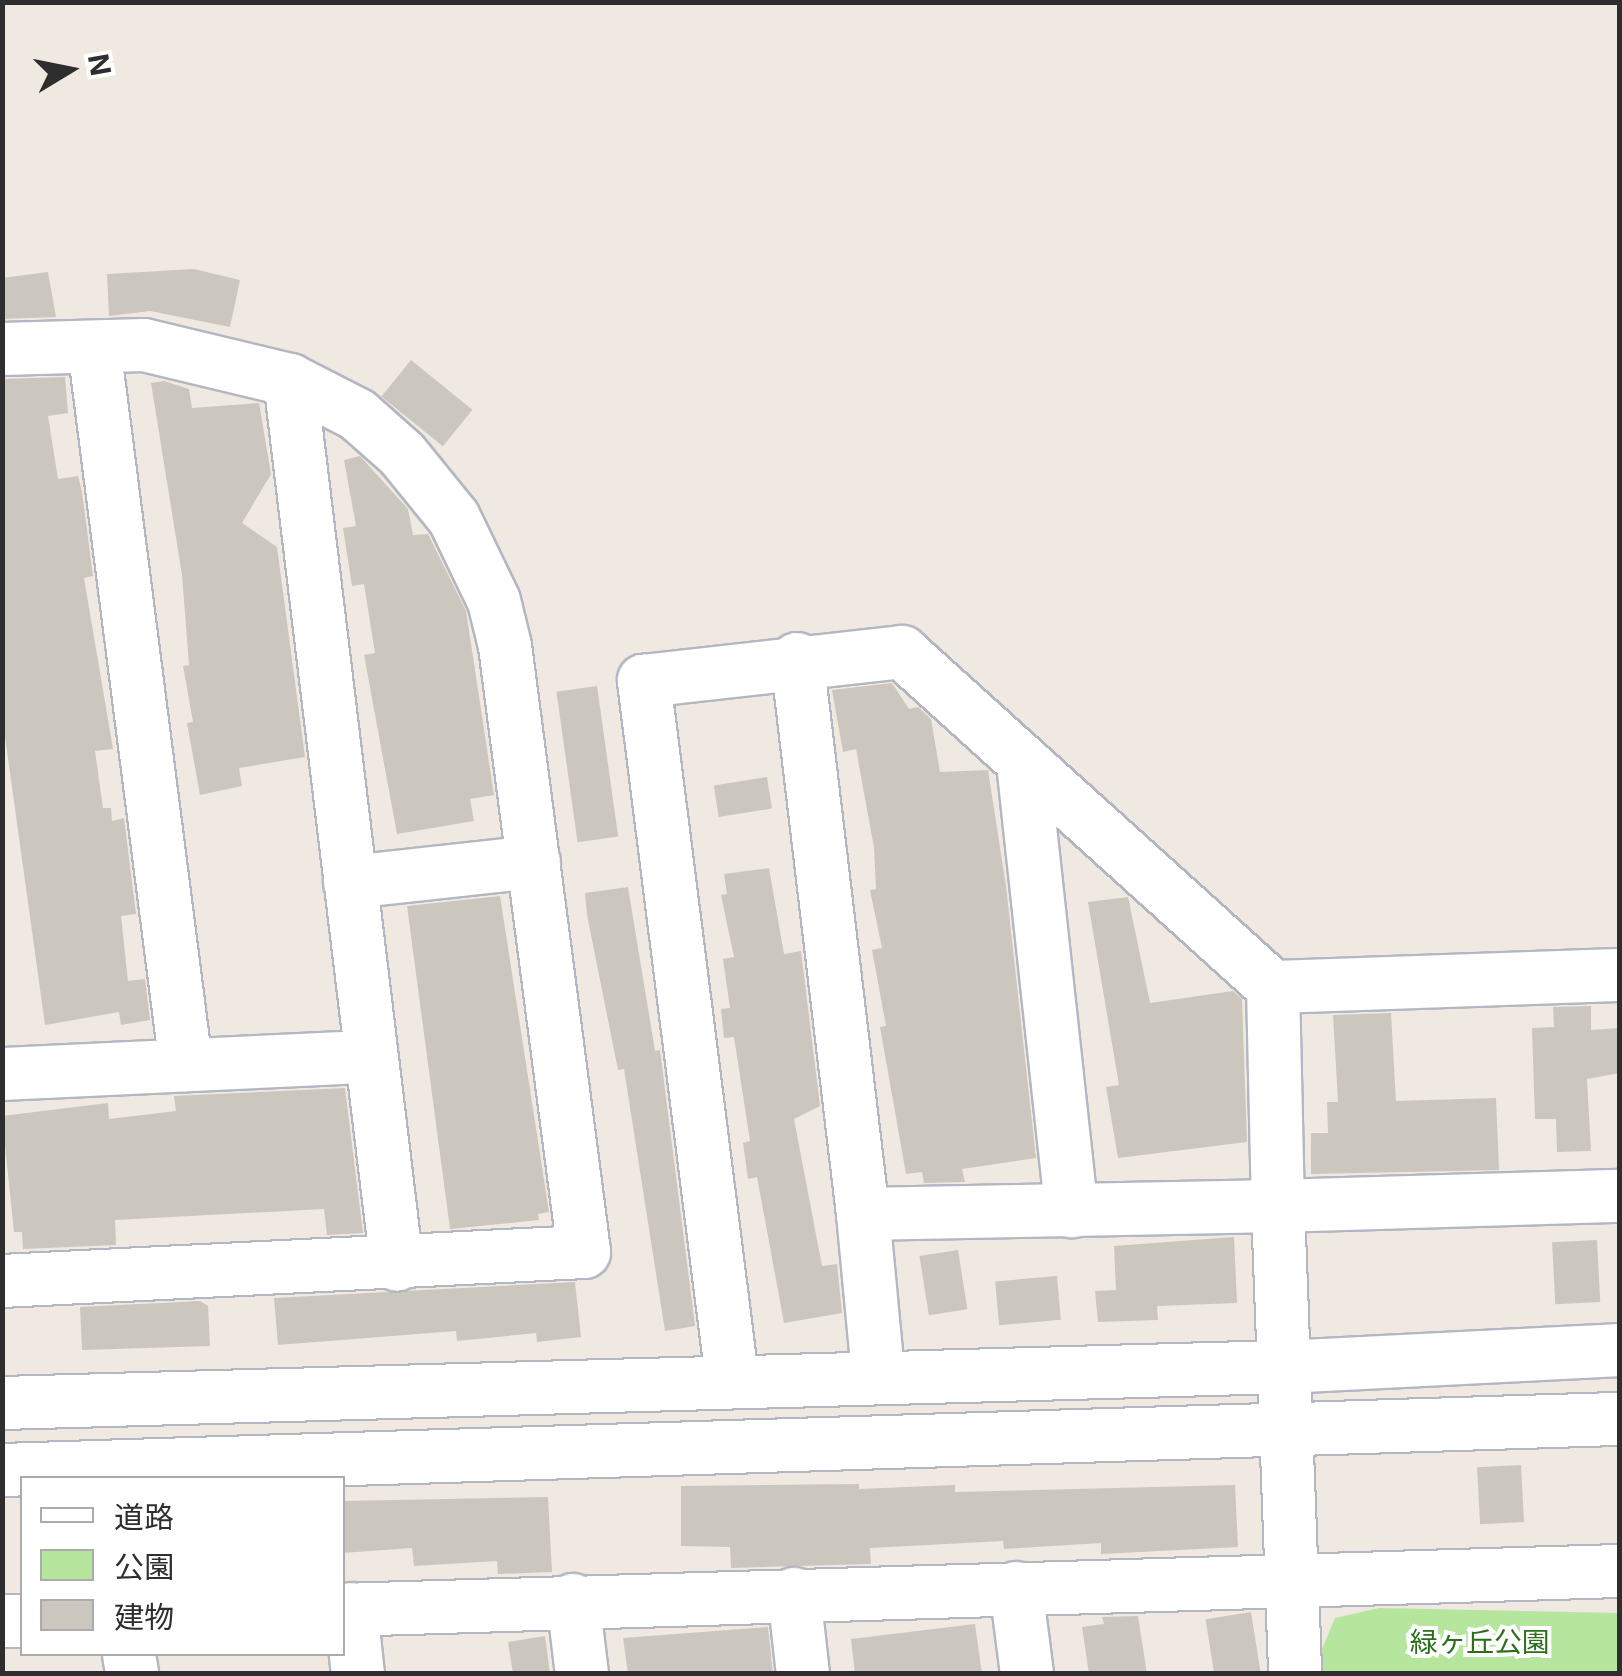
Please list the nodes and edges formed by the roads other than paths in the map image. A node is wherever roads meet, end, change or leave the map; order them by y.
1 (94, 346) junction
2 (2, 349) edge
3 (290, 380) junction
4 (797, 660) junction
5 (1023, 763) junction
6 (534, 862) junction
7 (350, 882) junction
8 (1620, 976) edge
9 (1272, 987) junction
10 (369, 1057) junction
11 (186, 1066) junction
12 (2, 1074) edge
13 (1620, 1196) edge
14 (1278, 1206) junction
15 (1072, 1210) junction
16 (863, 1214) junction
17 (397, 1265) junction
18 (2, 1281) edge
19 (1620, 1350) edge
20 (1285, 1366) junction
21 (878, 1374) junction
22 (732, 1378) junction
23 (2, 1402) edge
24 (1620, 1419) edge
25 (1288, 1429) junction
26 (2, 1470) edge
27 (1620, 1571) edge
28 (1294, 1580) junction
29 (1016, 1588) junction
30 (794, 1594) junction
31 (573, 1600) junction
32 (347, 1609) edge
33 (358, 1674) edge
34 (582, 1674) edge
35 (804, 1674) edge
36 (1027, 1674) edge
37 (1295, 1674) edge

1 - 2 street
1 - 3 street
1 - 11 street
3 - 6 street
3 - 7 street
4 - 5 street
4 - 16 street
4 - 22 street
5 - 9 street
5 - 15 street
6 - 7 street
6 - 17 street
7 - 10 street
8 - 9 street
9 - 14 street
10 - 11 street
10 - 17 street
11 - 12 street
13 - 14 street
14 - 15 street
14 - 20 street
15 - 16 street
16 - 21 street
17 - 18 street
19 - 20 street
20 - 21 street
20 - 25 street
21 - 22 street
22 - 23 street
24 - 25 street
25 - 26 street
25 - 28 street
27 - 28 street
28 - 29 street
28 - 37 street
29 - 30 street
29 - 36 street
30 - 31 street
30 - 35 street
31 - 32 street
31 - 34 street
32 - 33 street

